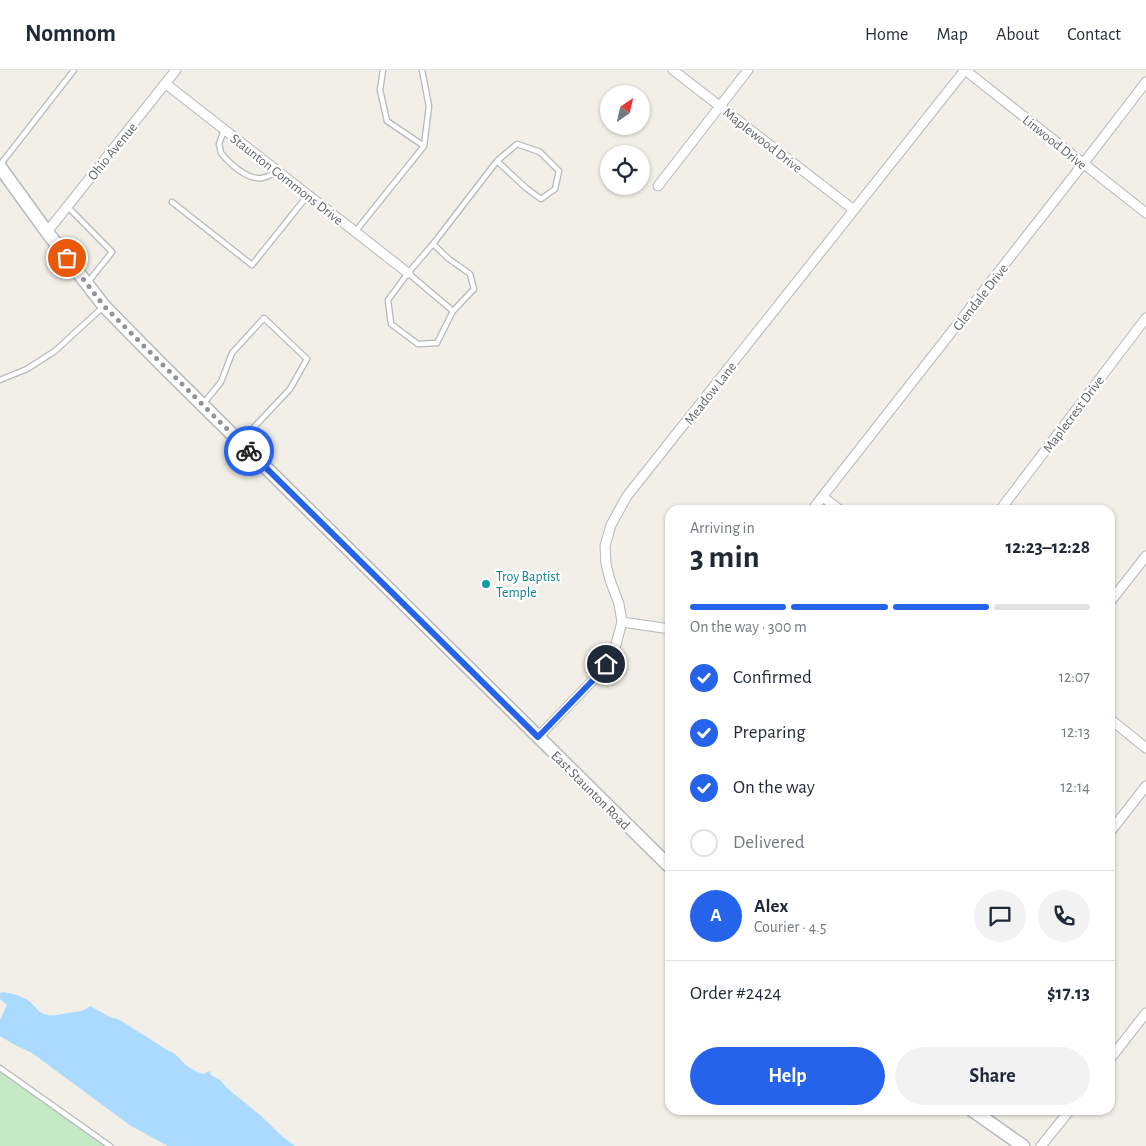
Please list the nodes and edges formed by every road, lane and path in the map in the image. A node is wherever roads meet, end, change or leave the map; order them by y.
1 (74, 70) edge
2 (176, 70) edge
3 (383, 70) edge
4 (422, 70) edge
5 (673, 70) edge
6 (748, 70) edge
7 (965, 70) edge
8 (1146, 82) edge
9 (166, 84) junction
10 (720, 107) junction
11 (224, 130) junction
12 (424, 146) junction
13 (498, 161) junction
14 (1083, 164) junction
15 (0, 166) edge
16 (278, 171) junction
17 (658, 186) dead end
18 (308, 195) junction
19 (172, 202) dead end
20 (67, 206) junction
21 (854, 210) junction
22 (1146, 213) edge
23 (47, 232) junction
24 (355, 232) junction
25 (433, 244) junction
26 (408, 273) junction
27 (87, 283) junction
28 (104, 306) junction
29 (453, 311) junction
30 (1146, 318) edge
31 (0, 380) edge
32 (202, 405) junction
33 (240, 442) junction
34 (823, 497) junction
35 (816, 505) edge
36 (833, 505) edge
37 (1004, 505) edge
38 (1146, 556) edge
39 (1115, 596) edge
40 (622, 622) junction
41 (665, 628) edge
42 (1115, 723) edge
43 (538, 737) junction
44 (1146, 748) edge
45 (1146, 786) edge
46 (1115, 826) edge
47 (665, 862) edge
48 (1146, 1014) edge
49 (1115, 1053) edge
50 (0, 1068) edge
51 (979, 1115) edge
52 (1066, 1115) edge
53 (110, 1146) edge
54 (1023, 1146) edge
55 (1041, 1146) edge

1 - 15 lane
2 - 9 street, Ohio Avenue
3 - 12 lane
4 - 12 lane
5 - 10 street, Maplewood Drive
6 - 10 street
7 - 14 street, Linwood Drive
7 - 21 street, Meadow Lane
8 - 14 street, Glendale Drive
9 - 11 street, Staunton Commons Drive
9 - 20 street, Ohio Avenue
10 - 17 street
10 - 21 street, Maplewood Drive
11 - 16 street, Staunton Commons Drive
11 - 16 lane
12 - 24 lane
13 - 13 lane
13 - 25 lane
14 - 22 street, Linwood Drive
14 - 34 street, Glendale Drive
15 - 23 main road, East Staunton Road
16 - 18 street, Staunton Commons Drive
18 - 19 lane
18 - 24 street, Staunton Commons Drive
20 - 23 street, Ohio Avenue
20 - 27 lane
21 - 40 street, Meadow Lane
23 - 27 main road, East Staunton Road
24 - 26 street, Staunton Commons Drive
25 - 26 lane
25 - 29 lane
26 - 29 lane
26 - 29 lane
27 - 28 main road, East Staunton Road
28 - 31 lane
28 - 32 main road, East Staunton Road
30 - 37 street, Maplecrest Drive
32 - 33 main road, East Staunton Road
32 - 33 lane
33 - 43 main road, East Staunton Road
34 - 35 street, Glendale Drive
34 - 36 street
38 - 39 street
40 - 41 street
40 - 43 street, Meadow Lane
42 - 44 street
43 - 47 main road, East Staunton Road
45 - 46 street
48 - 49 street
50 - 53 lane
51 - 54 main road
52 - 55 street

